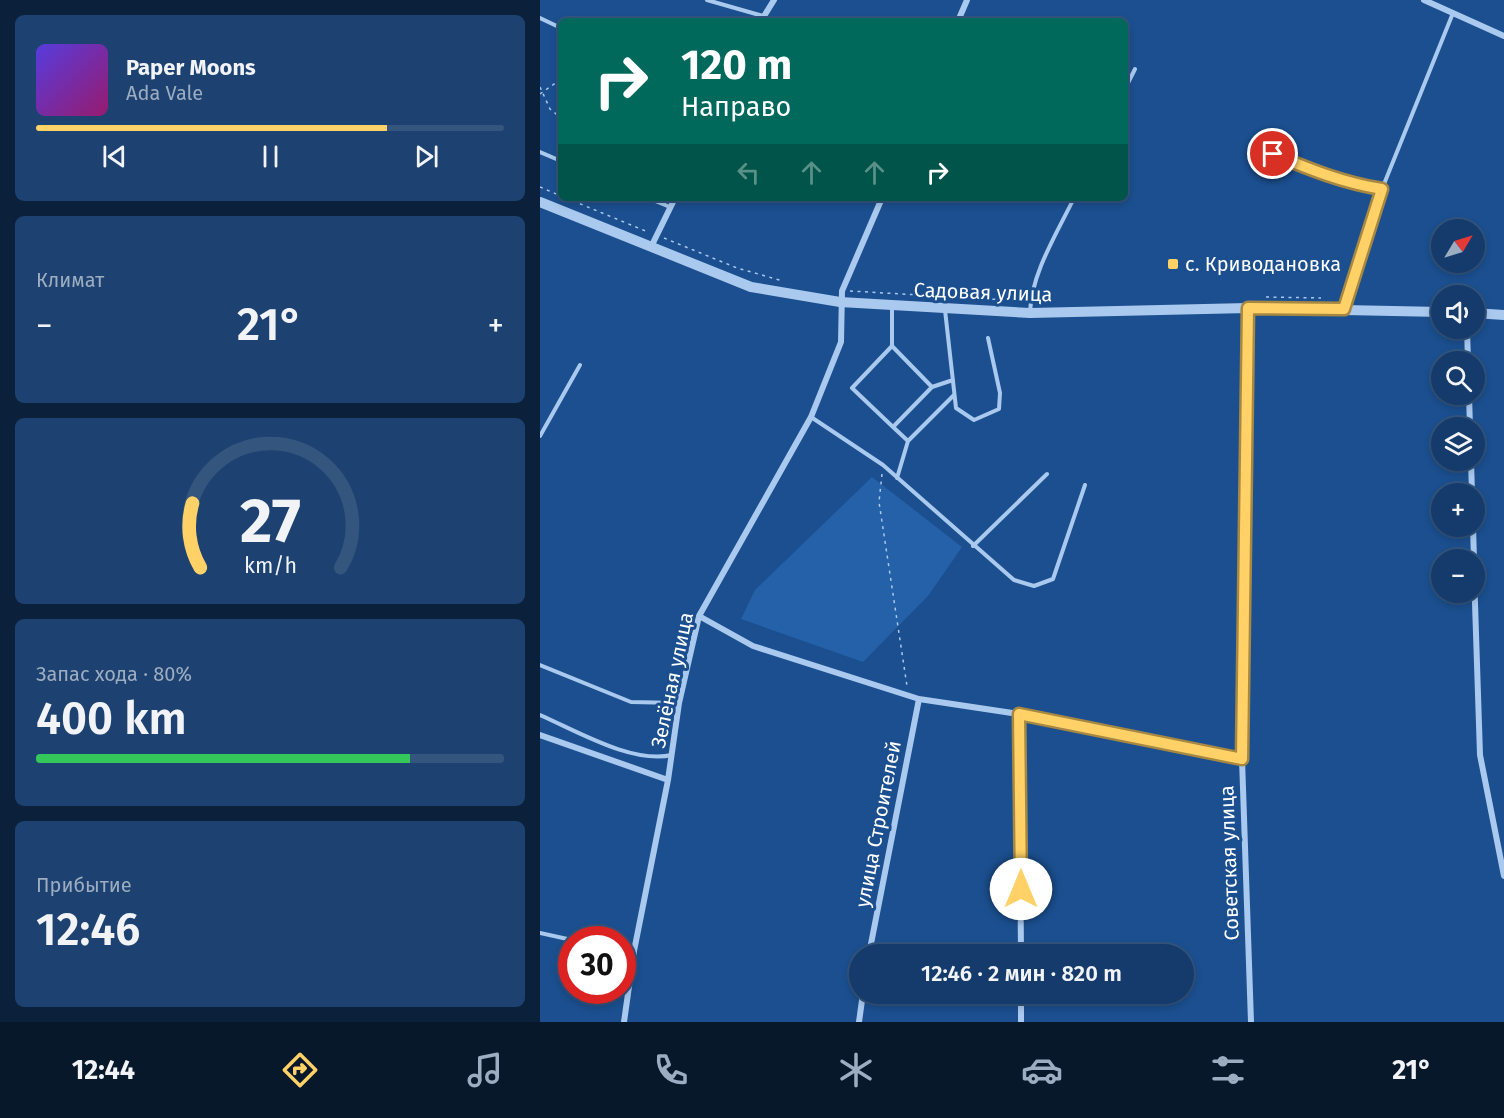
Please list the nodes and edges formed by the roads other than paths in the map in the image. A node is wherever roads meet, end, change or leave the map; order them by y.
1 (706, 0) edge
2 (774, 0) edge
3 (967, 0) edge
4 (1424, 0) edge
5 (1454, 12) junction
6 (540, 18) edge
7 (759, 18) edge
8 (763, 18) edge
9 (959, 18) edge
10 (558, 27) edge
11 (1504, 36) edge
12 (1134, 69) dead end
13 (1128, 82) edge
14 (540, 152) edge
15 (1273, 154) dead end
16 (558, 160) edge
17 (1382, 189) junction
18 (655, 201) edge
19 (673, 201) edge
20 (881, 201) edge
21 (1073, 201) edge
22 (540, 202) edge
23 (670, 207) junction
24 (651, 247) junction
25 (841, 296) junction
26 (892, 306) junction
27 (1248, 308) junction
28 (945, 309) junction
29 (1344, 309) junction
30 (1431, 312) edge
31 (1030, 314) junction
32 (1485, 314) edge
33 (1504, 315) edge
34 (988, 338) dead end
35 (892, 346) junction
36 (580, 365) dead end
37 (953, 380) junction
38 (932, 387) junction
39 (955, 394) junction
40 (811, 417) junction
41 (893, 427) junction
42 (540, 436) edge
43 (908, 441) junction
44 (1047, 474) dead end
45 (897, 478) junction
46 (1085, 485) dead end
47 (973, 546) junction
48 (1475, 603) edge
49 (699, 616) junction
50 (540, 665) edge
51 (919, 699) junction
52 (679, 702) junction
53 (1019, 714) junction
54 (540, 716) edge
55 (540, 735) edge
56 (672, 755) junction
57 (1242, 759) junction
58 (668, 780) junction
59 (1504, 876) edge
60 (540, 933) edge
61 (558, 937) edge
62 (636, 941) edge
63 (871, 944) edge
64 (1021, 944) edge
65 (627, 1004) edge
66 (861, 1004) edge
67 (1021, 1004) edge
68 (624, 1022) edge
69 (859, 1022) edge
70 (1022, 1022) edge
71 (1251, 1022) edge

1 - 7 lane
2 - 8 street
3 - 9 street
4 - 5 street
5 - 11 street
5 - 17 lane
6 - 10 lane
12 - 13 lane
14 - 16 lane
15 - 17 lane
17 - 29 lane
18 - 23 lane
19 - 23 street
20 - 25 street
21 - 31 lane
22 - 24 street, Садовая улица
23 - 24 street
24 - 25 street, Садовая улица
25 - 26 street, Садовая улица
25 - 40 street, Зелёная улица
26 - 28 street, Садовая улица
26 - 35 lane
27 - 29 street, Садовая улица
27 - 31 street, Садовая улица
27 - 57 street, Советская улица
28 - 31 street, Садовая улица
28 - 37 lane
29 - 30 street, Садовая улица
32 - 33 street
34 - 39 lane
35 - 38 lane
35 - 41 lane
36 - 42 lane
37 - 38 lane
37 - 39 lane
38 - 41 lane
39 - 43 lane
40 - 45 lane
40 - 49 street, Зелёная улица
41 - 43 lane
43 - 45 lane
44 - 47 lane
45 - 47 lane
46 - 47 lane
48 - 59 street
49 - 51 street
49 - 52 street, Зелёная улица
50 - 52 lane
51 - 53 street
51 - 63 street, улица Строителей
52 - 56 street, Зелёная улица
53 - 57 street
53 - 64 street
54 - 56 lane
55 - 58 street
56 - 58 street, Зелёная улица
57 - 71 street, Советская улица
58 - 62 street, Зелёная улица
60 - 61 lane
65 - 68 street, Зелёная улица
66 - 69 street
67 - 70 street

